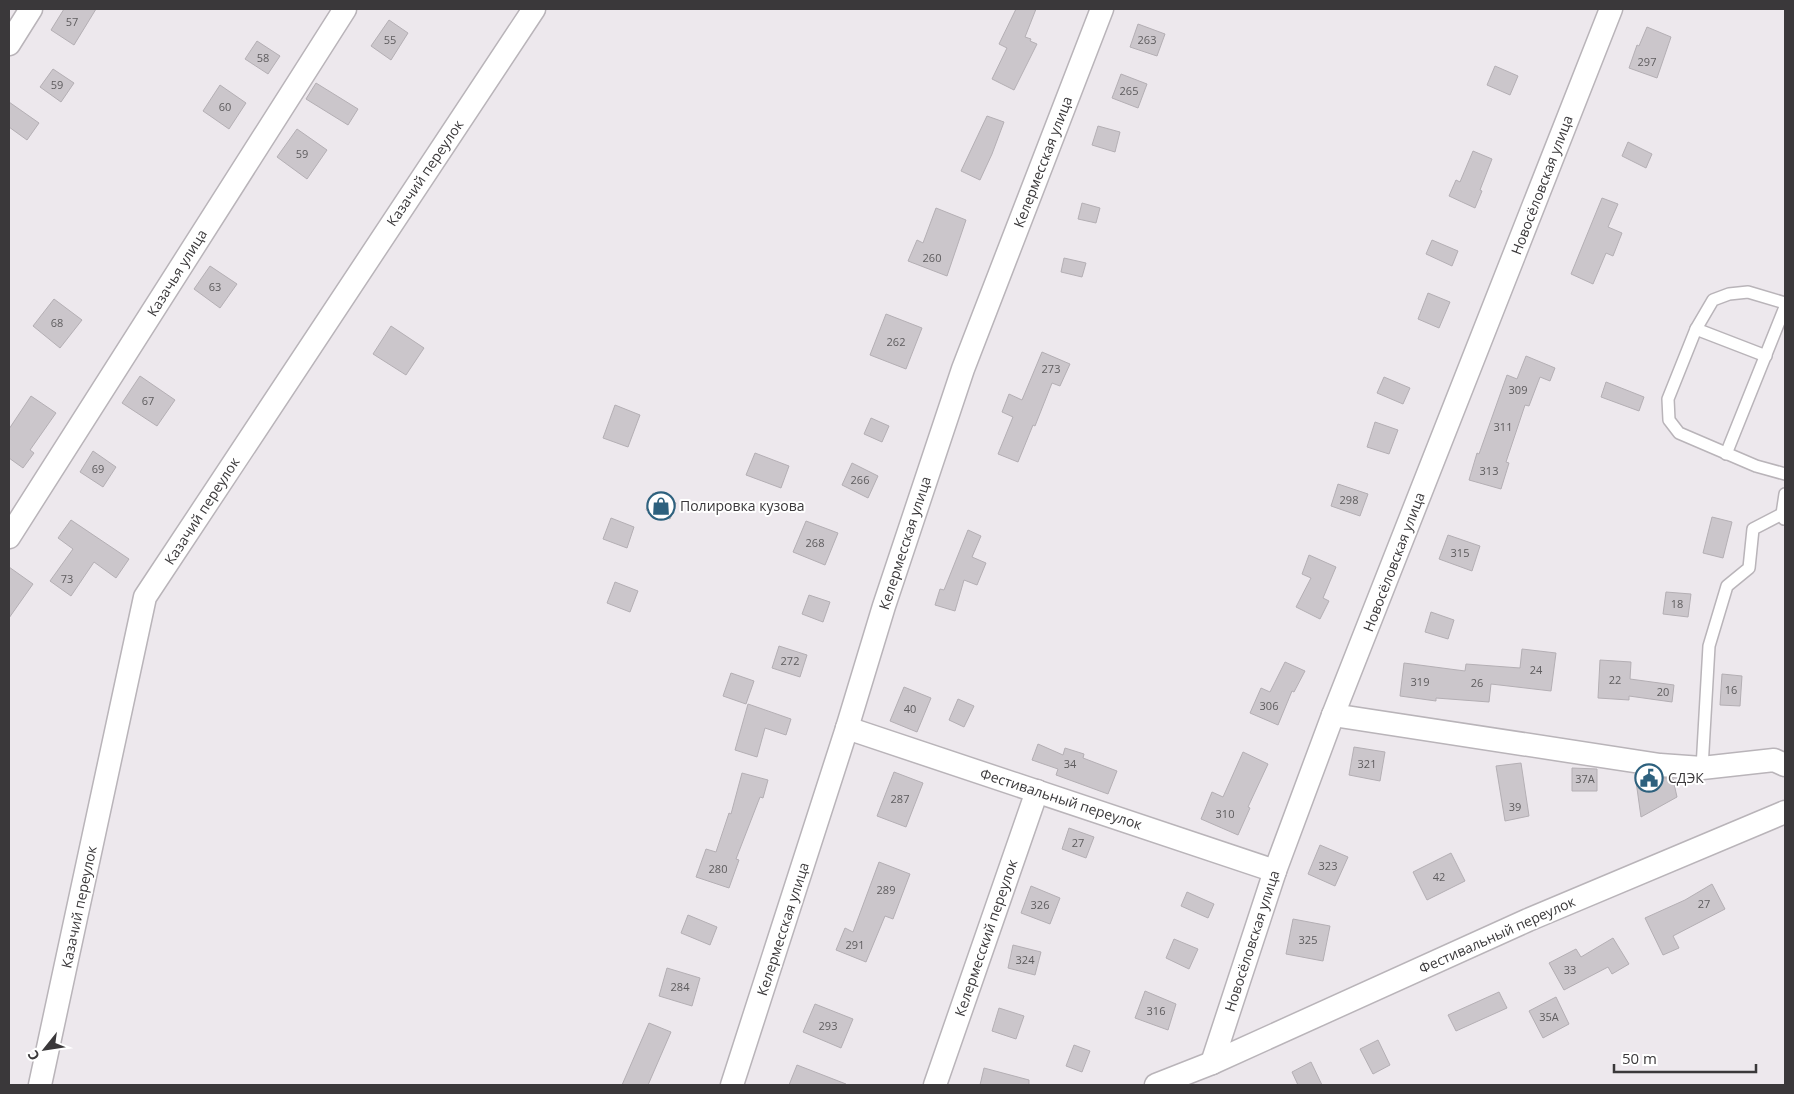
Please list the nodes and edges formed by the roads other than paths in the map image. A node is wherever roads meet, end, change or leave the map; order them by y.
1 (31, 9) edge
2 (344, 9) edge
3 (534, 9) edge
4 (1102, 9) edge
5 (1611, 9) edge
6 (9, 44) edge
7 (1785, 303) edge
8 (1785, 307) edge
9 (1696, 329) junction
10 (1766, 356) junction
11 (1726, 454) junction
12 (1785, 474) edge
13 (1785, 494) edge
14 (1784, 518) edge
15 (9, 537) edge
16 (1333, 715) junction
17 (847, 728) junction
18 (1785, 765) edge
19 (1702, 768) junction
20 (1037, 791) junction
21 (1785, 812) edge
22 (1275, 871) junction
23 (1212, 1064) junction
24 (40, 1085) edge
25 (732, 1085) edge
26 (935, 1085) edge
27 (1156, 1085) edge

1 - 6 street
2 - 15 street, Казачья улица
3 - 24 street, Казачий переулок
4 - 17 street, Келермесская улица
5 - 16 street, Новосёловская улица
7 - 9 lane
8 - 10 lane
9 - 10 lane
9 - 11 lane
10 - 11 lane
11 - 12 lane
13 - 14 lane
14 - 19 lane
16 - 19 street
16 - 22 street, Новосёловская улица
17 - 20 street, Фестивальный переулок
17 - 25 street, Келермесская улица
18 - 19 street
20 - 22 street, Фестивальный переулок
20 - 26 street, Келермесский переулок
21 - 23 street, Фестивальный переулок
22 - 23 street, Новосёловская улица
23 - 27 street

